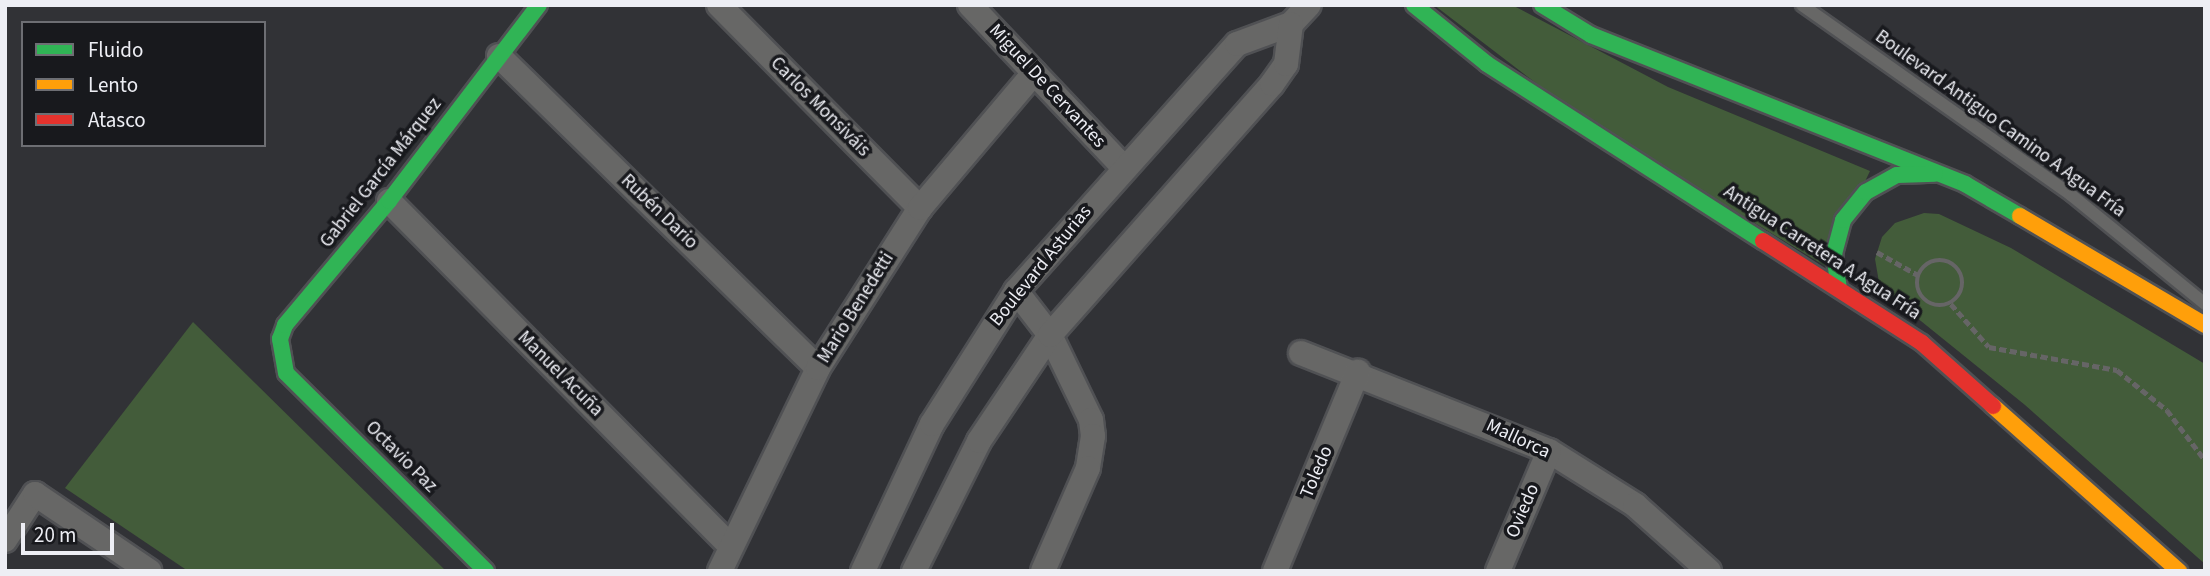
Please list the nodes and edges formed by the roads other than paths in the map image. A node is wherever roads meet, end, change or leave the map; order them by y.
1 (539, 5) edge
2 (719, 5) edge
3 (970, 5) edge
4 (1310, 5) edge
5 (1414, 5) edge
6 (1542, 5) edge
7 (1802, 5) edge
8 (1291, 24) junction
9 (499, 56) junction
10 (1034, 73) junction
11 (1124, 167) junction
12 (1965, 184) junction
13 (389, 201) junction
14 (920, 208) junction
15 (1839, 289) junction
16 (1016, 291) junction
17 (2205, 304) edge
18 (2205, 324) edge
19 (1050, 335) junction
20 (1301, 353) dead end
21 (818, 368) junction
22 (1359, 372) junction
23 (286, 373) joint
24 (1549, 451) junction
25 (5, 540) edge
26 (731, 547) junction
27 (149, 571) edge
28 (486, 571) edge
29 (720, 571) edge
30 (863, 571) edge
31 (914, 571) edge
32 (1043, 571) edge
33 (1275, 571) edge
34 (1498, 571) edge
35 (1709, 571) edge
36 (2179, 571) edge

1 - 9 street, Gabriel García Márquez
2 - 14 street, Carlos Monsiváis
3 - 10 street, Miguel De Cervantes
4 - 8 street, Boulevard Asturias
5 - 15 street, Antigua Carretera A Agua Fría
6 - 12 street
7 - 17 lane, Boulevard Antiguo Camino A Agua Fría
8 - 11 street, Boulevard Asturias
8 - 19 street
9 - 13 street, Gabriel García Márquez
9 - 21 street, Rubén Dario
10 - 11 street, Miguel De Cervantes
10 - 14 street, Mario Benedetti
11 - 16 street, Boulevard Asturias
12 - 15 street
12 - 18 street
13 - 23 street, Gabriel García Márquez
13 - 26 street, Manuel Acuña
14 - 21 street, Mario Benedetti
15 - 36 street, Antigua Carretera A Agua Fría
16 - 19 street
16 - 30 street, Boulevard Asturias
19 - 31 street
19 - 32 street
20 - 22 street, Mallorca
21 - 26 street, Mario Benedetti
22 - 24 street, Mallorca
22 - 33 street, Toledo
23 - 28 street, Octavio Paz
24 - 34 street, Oviedo
24 - 35 street, Mallorca
25 - 27 street
26 - 29 street, Mario Benedetti

